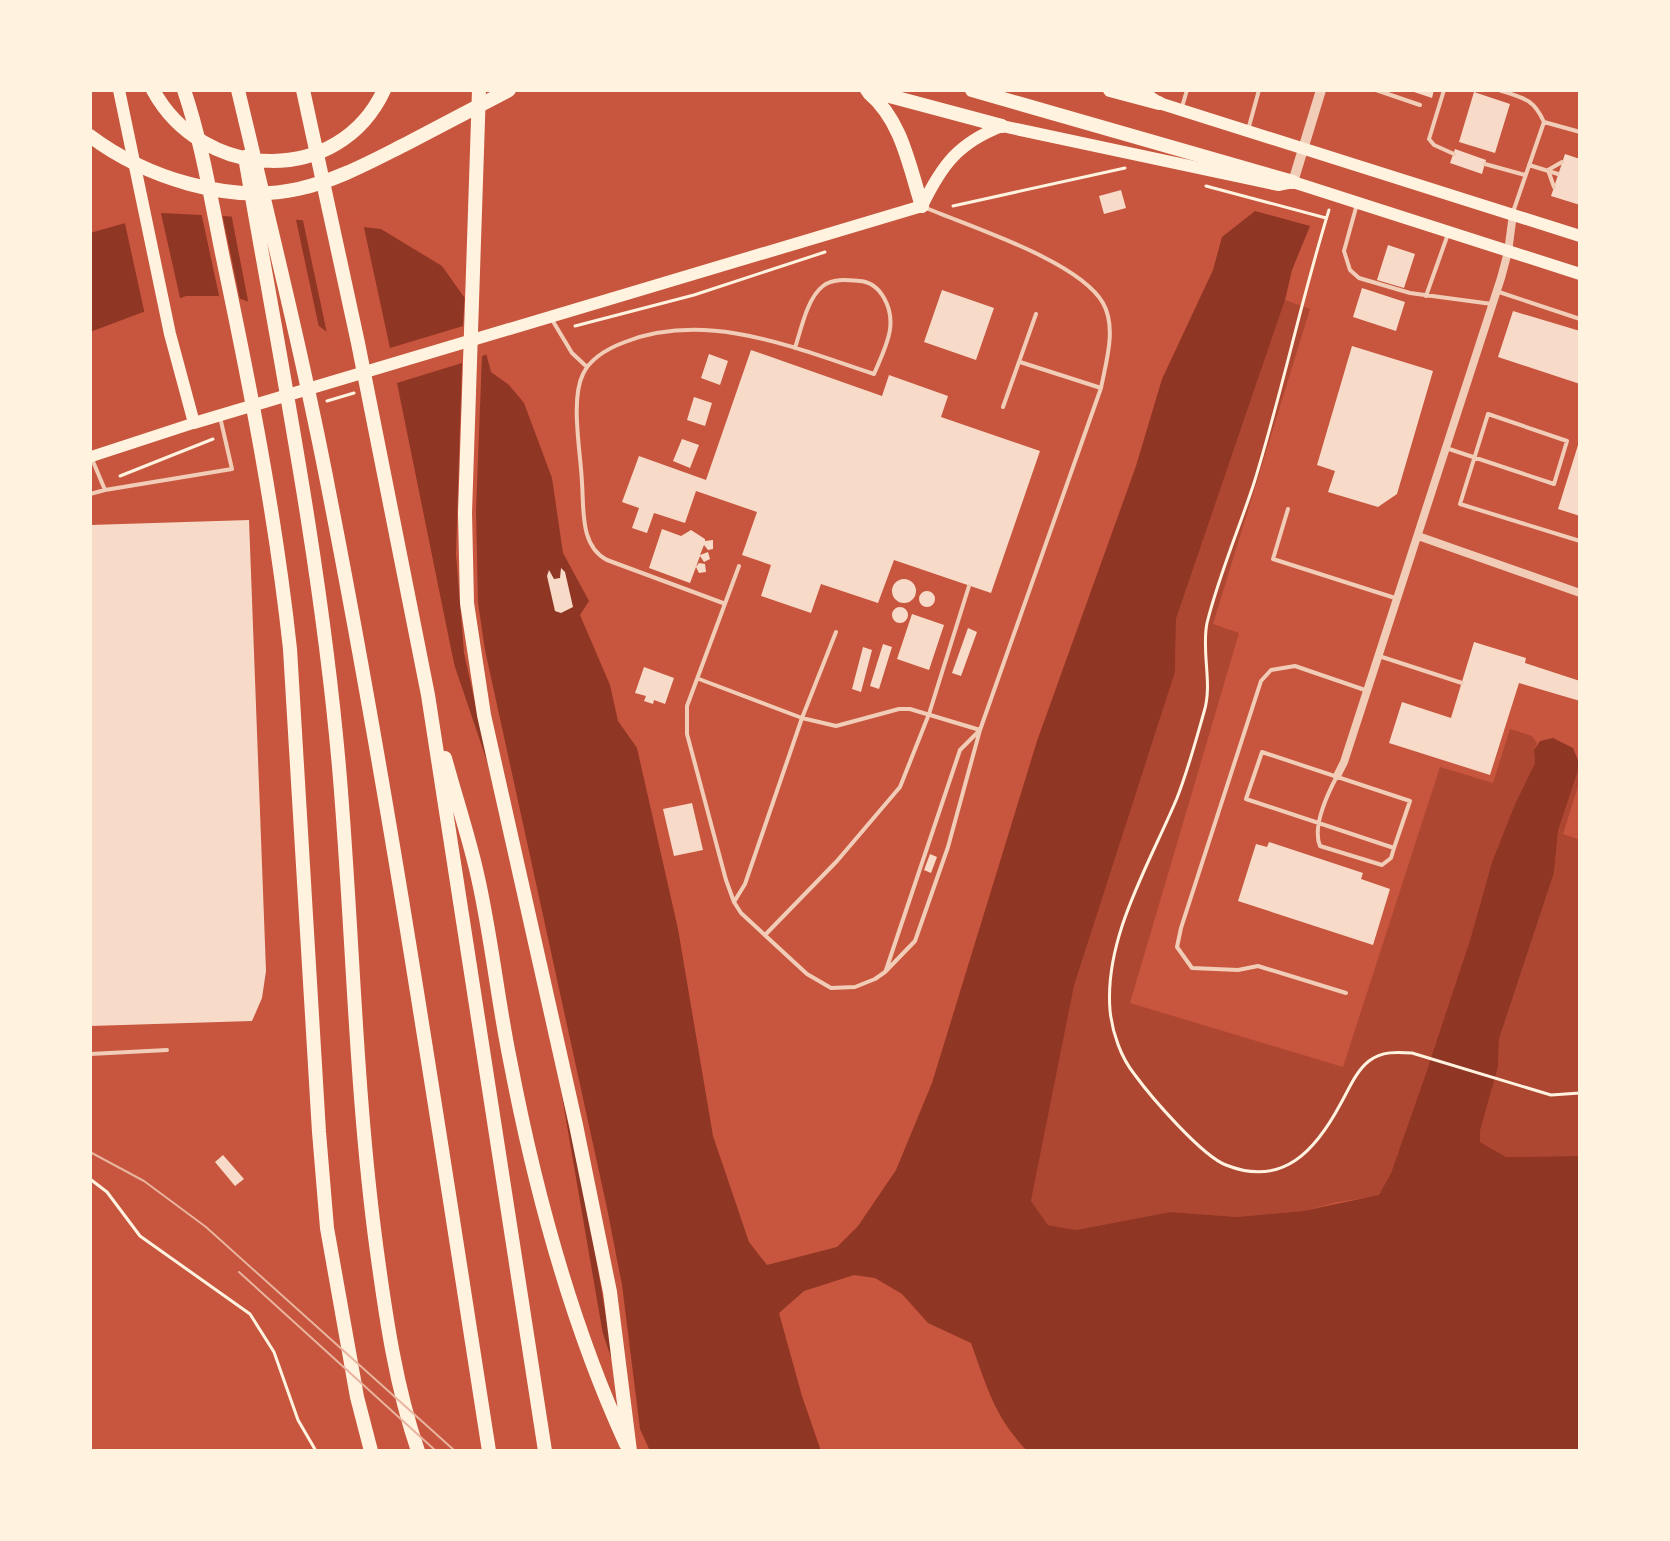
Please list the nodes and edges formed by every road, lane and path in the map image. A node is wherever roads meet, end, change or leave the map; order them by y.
1 (119, 90) edge
2 (153, 90) edge
3 (184, 90) edge
4 (236, 90) edge
5 (303, 90) edge
6 (384, 90) edge
7 (479, 90) edge
8 (509, 90) edge
9 (866, 90) edge
10 (972, 90) edge
11 (1110, 90) edge
12 (1140, 90) edge
13 (1187, 90) edge
14 (1259, 90) edge
15 (1321, 90) edge
16 (1376, 90) edge
17 (1444, 90) edge
18 (1499, 90) edge
19 (1159, 103) junction
20 (1420, 105) dead end
21 (1181, 109) junction
22 (1544, 122) junction
23 (1002, 126) junction
24 (1248, 130) junction
25 (1580, 132) edge
26 (90, 136) edge
27 (1305, 147) junction
28 (1454, 154) dead end
29 (1562, 162) dead end
30 (1485, 164) dead end
31 (1529, 165) junction
32 (1125, 168) dead end
33 (1548, 170) junction
34 (1558, 174) dead end
35 (1525, 175) junction
36 (1293, 182) junction
37 (1197, 184) dead end
38 (1554, 187) dead end
39 (1357, 202) junction
40 (922, 206) junction
41 (1329, 210) dead end
42 (936, 212) junction
43 (1513, 214) junction
44 (1448, 232) junction
45 (1580, 236) edge
46 (827, 251) dead end
47 (1508, 252) junction
48 (1580, 274) edge
49 (1496, 291) junction
50 (1426, 296) junction
51 (1492, 304) junction
52 (1036, 314) dead end
53 (550, 316) junction
54 (1580, 319) edge
55 (557, 331) junction
56 (795, 348) junction
57 (1020, 362) junction
58 (587, 367) junction
59 (1101, 388) junction
60 (1003, 407) dead end
61 (220, 415) junction
62 (194, 423) junction
63 (224, 435) junction
64 (1446, 448) junction
65 (90, 457) edge
66 (1474, 458) junction
67 (101, 482) junction
68 (105, 490) junction
69 (90, 494) edge
70 (1288, 509) dead end
71 (1418, 536) junction
72 (1580, 541) edge
73 (739, 566) dead end
74 (969, 586) dead end
75 (1580, 593) edge
76 (1397, 599) junction
77 (723, 603) junction
78 (836, 632) dead end
79 (1379, 656) junction
80 (699, 679) junction
81 (1462, 683) dead end
82 (1367, 691) junction
83 (428, 695) junction
84 (802, 718) junction
85 (980, 730) junction
86 (1337, 776) junction
87 (1320, 823) junction
88 (1394, 848) junction
89 (734, 902) junction
90 (765, 935) junction
91 (885, 972) junction
92 (1346, 993) dead end
93 (167, 1050) dead end
94 (1412, 1053) dead end
95 (90, 1054) edge
96 (1580, 1093) edge
97 (90, 1179) edge
98 (316, 1451) edge
99 (371, 1451) edge
100 (418, 1451) edge
101 (489, 1451) edge
102 (545, 1451) edge
103 (630, 1451) edge

1 - 62 main road
2 - 6 highway
3 - 99 highway
4 - 100 highway
4 - 101 highway
5 - 83 highway
7 - 103 highway
8 - 26 highway
9 - 23 highway
9 - 40 highway
10 - 36 highway
11 - 19 highway
12 - 19 main road
13 - 21 lane
14 - 24 lane
15 - 27 street
16 - 20 lane
17 - 28 lane
18 - 22 lane
19 - 21 main road
21 - 24 main road
22 - 25 lane
22 - 31 lane
23 - 36 main road
23 - 40 main road
24 - 27 main road
27 - 36 street
27 - 43 main road
29 - 33 lane
30 - 35 lane
31 - 33 lane
31 - 35 lane
32 - 42 path
33 - 34 lane
33 - 38 lane
35 - 43 lane
36 - 39 main road
37 - 41 path
39 - 44 main road
39 - 50 lane
40 - 42 lane
40 - 53 main road
42 - 59 lane
43 - 45 main road
43 - 47 street
44 - 47 main road
44 - 50 lane
46 - 55 path
47 - 48 main road
47 - 49 street
49 - 51 street
49 - 54 lane
50 - 51 lane
51 - 64 street
52 - 57 lane
53 - 55 lane
53 - 61 main road
55 - 58 lane
56 - 56 lane
56 - 58 lane
57 - 59 lane
57 - 60 lane
58 - 77 lane
59 - 85 lane
61 - 62 main road
61 - 63 lane
62 - 65 main road
63 - 67 path
63 - 68 lane
64 - 66 lane
64 - 71 street
65 - 67 lane
66 - 66 lane
66 - 72 lane
67 - 68 lane
68 - 69 lane
70 - 76 lane
71 - 75 street
71 - 76 street
73 - 77 lane
74 - 90 lane
76 - 79 street
77 - 80 lane
78 - 84 lane
79 - 81 lane
79 - 82 street
80 - 84 lane
80 - 89 lane
82 - 86 street
82 - 92 lane
83 - 102 highway
83 - 103 highway
84 - 85 lane
84 - 89 lane
85 - 91 lane
85 - 91 lane
86 - 87 lane
86 - 87 lane
86 - 88 lane
87 - 88 lane
87 - 88 lane
89 - 90 lane
90 - 91 lane
93 - 95 lane
94 - 96 path
97 - 98 path

